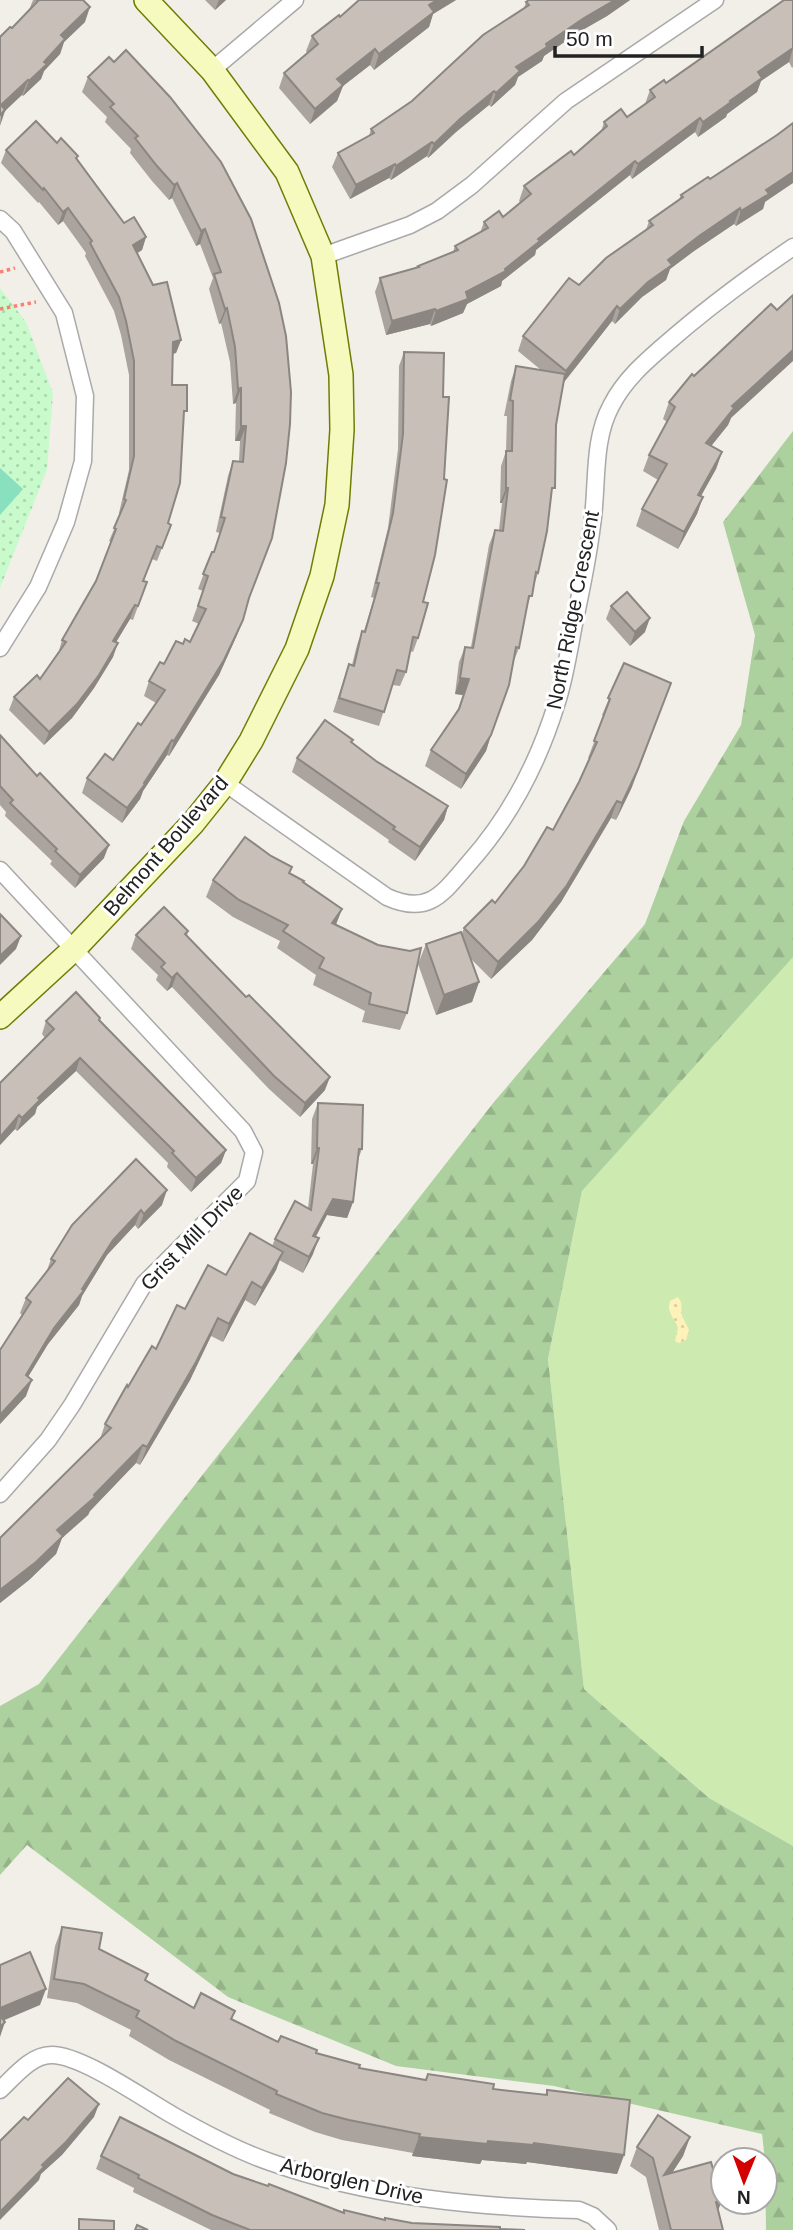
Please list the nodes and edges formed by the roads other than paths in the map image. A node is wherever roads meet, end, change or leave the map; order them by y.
1 (146, 0) edge
2 (295, 0) edge
3 (715, 0) edge
4 (212, 69) junction
5 (0, 219) edge
6 (793, 247) edge
7 (323, 256) junction
8 (0, 648) edge
9 (225, 783) junction
10 (0, 870) edge
11 (74, 949) junction
12 (0, 1017) edge
13 (0, 1494) edge
14 (0, 2090) edge
15 (608, 2230) edge

1 - 4 street, Belmont Boulevard
2 - 4 street
3 - 7 street
4 - 7 street, Belmont Boulevard
5 - 8 street
6 - 9 street, North Ridge Crescent
7 - 9 street, Belmont Boulevard
9 - 11 street, Belmont Boulevard
10 - 11 street, Grist Mill Drive
11 - 12 street, Belmont Boulevard
11 - 13 street, Grist Mill Drive
14 - 15 street, Arborglen Drive

